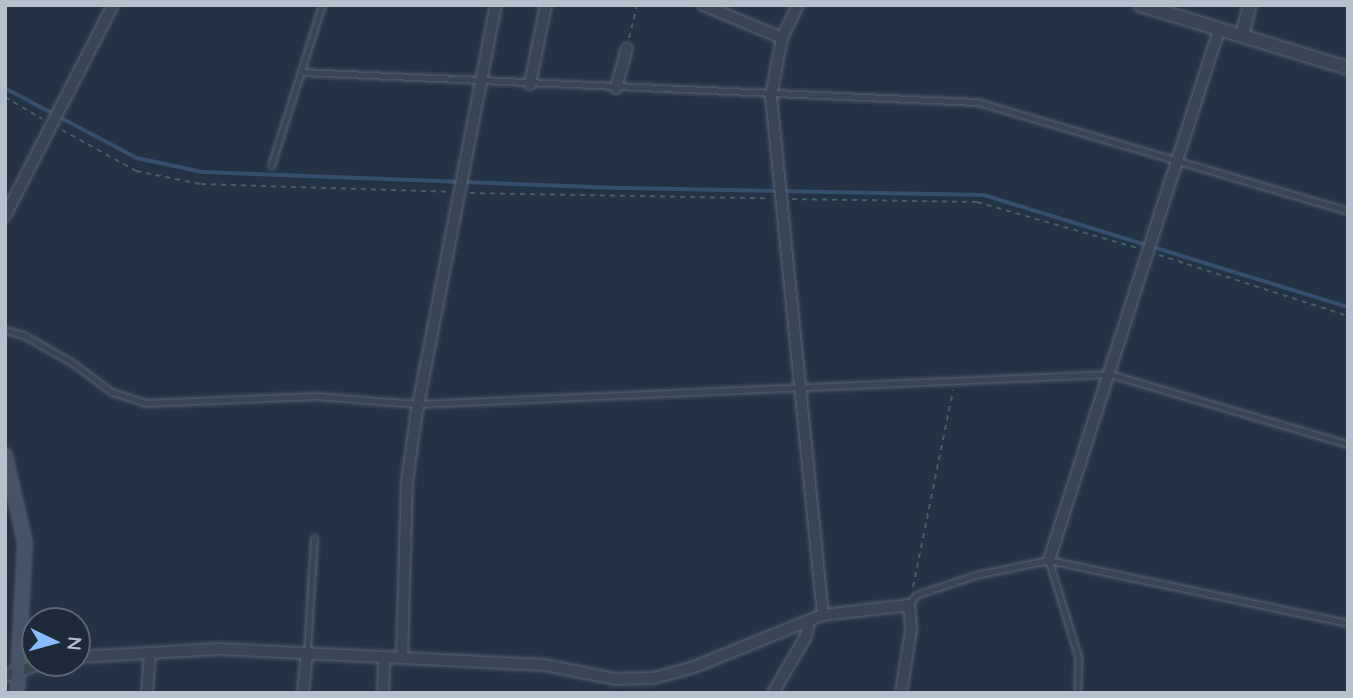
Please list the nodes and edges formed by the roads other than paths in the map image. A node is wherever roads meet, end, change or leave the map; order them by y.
1 (113, 5) edge
2 (322, 5) edge
3 (496, 5) edge
4 (546, 5) edge
5 (703, 5) edge
6 (798, 5) edge
7 (1140, 5) edge
8 (1250, 5) edge
9 (720, 8) edge
10 (1219, 30) junction
11 (1242, 36) junction
12 (782, 38) junction
13 (627, 48) road end
14 (1348, 68) edge
15 (301, 72) junction
16 (484, 82) junction
17 (530, 84) junction
18 (616, 88) junction
19 (771, 96) junction
20 (1177, 161) junction
21 (271, 166) dead end
22 (1348, 211) edge
23 (5, 216) edge
24 (5, 330) edge
25 (1110, 374) junction
26 (799, 386) junction
27 (417, 404) junction
28 (1348, 444) edge
29 (5, 455) edge
30 (314, 538) dead end
31 (1049, 560) junction
32 (909, 605) junction
33 (823, 615) junction
34 (809, 621) junction
35 (1348, 623) edge
36 (150, 653) junction
37 (307, 653) junction
38 (91, 656) edge
39 (384, 657) junction
40 (402, 657) junction
41 (19, 673) junction
42 (5, 676) edge
43 (17, 693) edge
44 (147, 693) edge
45 (303, 693) edge
46 (383, 693) edge
47 (773, 693) edge
48 (901, 693) edge
49 (1078, 693) edge

1 - 23 street
2 - 15 lane
3 - 16 street
4 - 17 street
5 - 9 street
6 - 12 street
7 - 10 street
8 - 11 street
9 - 12 street
10 - 11 street
10 - 20 street
11 - 14 street
12 - 19 street
13 - 18 street
15 - 16 lane
15 - 21 lane
16 - 17 lane
16 - 27 street
17 - 18 lane
18 - 19 lane
19 - 20 lane
19 - 26 street
20 - 22 lane
20 - 25 street
24 - 27 lane
25 - 26 lane
25 - 28 lane
25 - 31 street
26 - 27 lane
26 - 33 street
27 - 40 street
29 - 41 main road
30 - 37 lane
31 - 32 lane
31 - 35 lane
31 - 49 lane
32 - 33 street
32 - 48 street
33 - 34 street
34 - 40 street
34 - 47 street
36 - 37 street
36 - 38 street
36 - 44 street
37 - 39 street
37 - 45 street
39 - 40 street
39 - 46 street
41 - 42 street
41 - 43 main road

